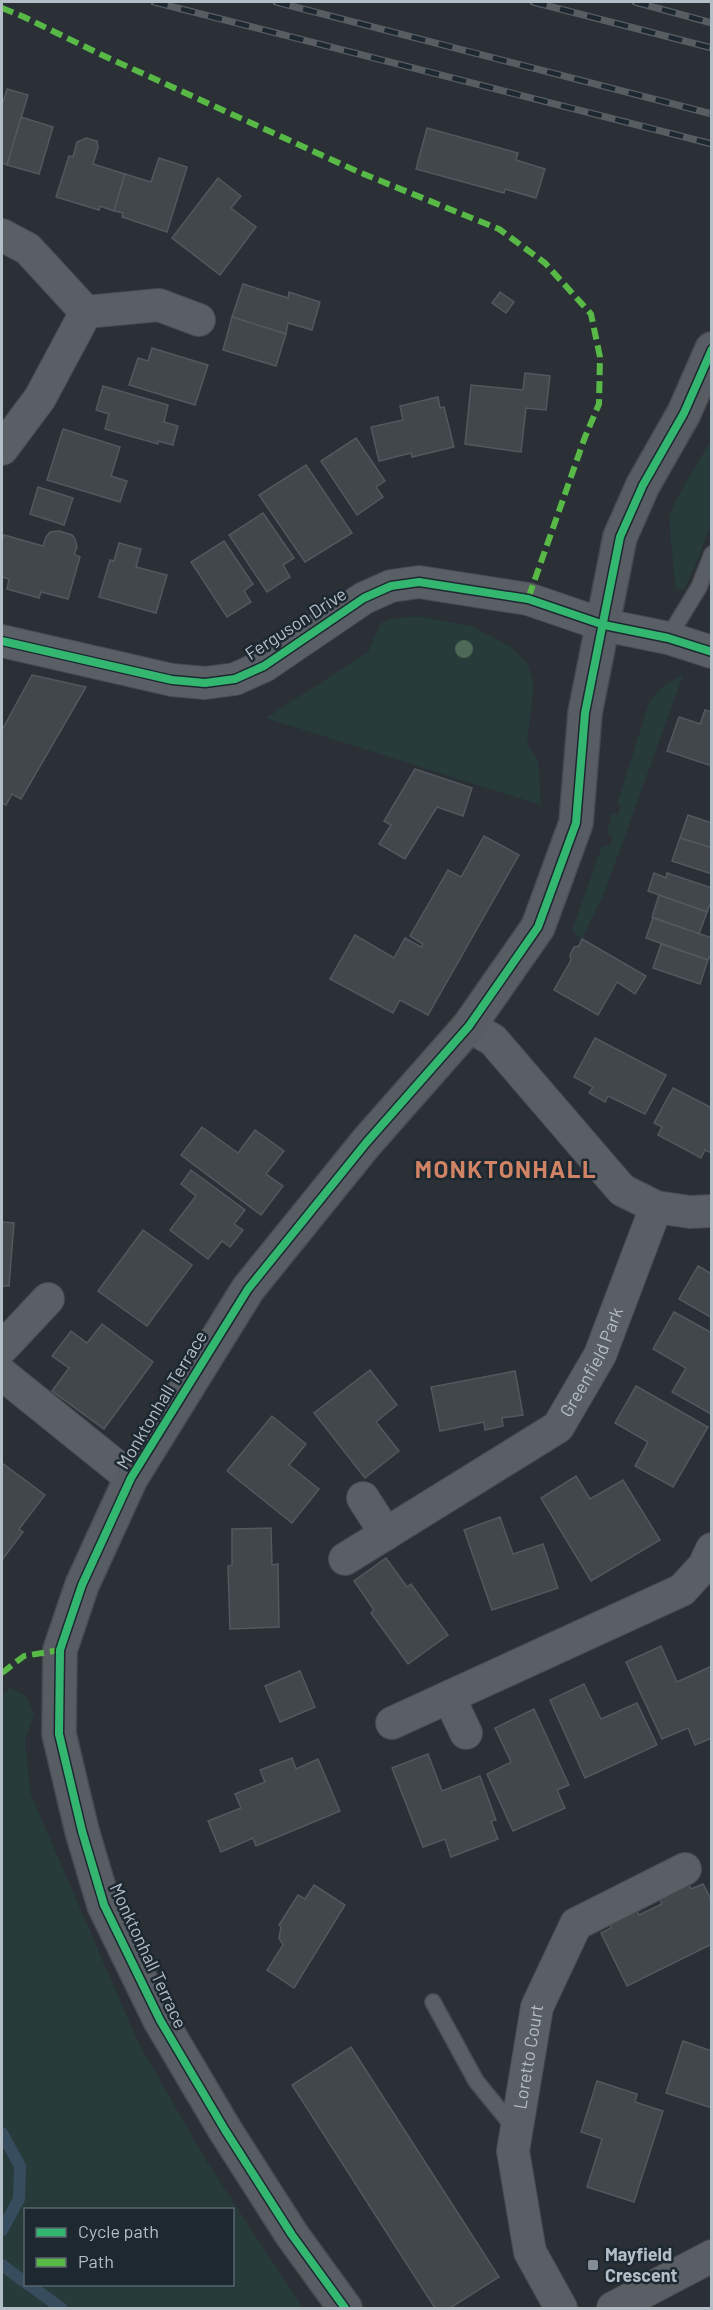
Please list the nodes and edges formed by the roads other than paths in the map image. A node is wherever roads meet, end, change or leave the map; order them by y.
1 (2, 235) edge
2 (86, 312) junction
3 (199, 320) dead end
4 (711, 349) edge
5 (2, 448) edge
6 (711, 554) edge
7 (604, 625) junction
8 (668, 638) junction
9 (2, 641) edge
10 (711, 652) edge
11 (469, 1026) junction
12 (656, 1207) junction
13 (711, 1210) edge
14 (48, 1299) dead end
15 (2, 1348) edge
16 (2, 1374) edge
17 (131, 1478) junction
18 (363, 1498) dead end
19 (386, 1534) junction
20 (711, 1549) edge
21 (345, 1559) dead end
22 (449, 1697) junction
23 (392, 1723) dead end
24 (466, 1733) dead end
25 (685, 1869) dead end
26 (433, 2002) dead end
27 (516, 2131) junction
28 (711, 2256) edge
29 (345, 2308) edge
30 (561, 2308) edge
31 (613, 2308) edge

1 - 2 street
2 - 3 street
2 - 5 street
4 - 7 main road, Monktonhall Terrace
6 - 8 lane
7 - 8 street, Ferguson Drive
7 - 9 street, Ferguson Drive
7 - 11 main road, Monktonhall Terrace
8 - 10 street, Ferguson Drive
11 - 12 street
11 - 17 main road, Monktonhall Terrace
12 - 13 street
12 - 19 street, Greenfield Park
14 - 15 street
16 - 17 street
17 - 29 main road, Monktonhall Terrace
18 - 19 street
19 - 21 street, Greenfield Park
20 - 22 street
22 - 23 street
22 - 24 street
25 - 27 street, Loretto Court
26 - 27 lane
27 - 30 street, Loretto Court
28 - 31 street

